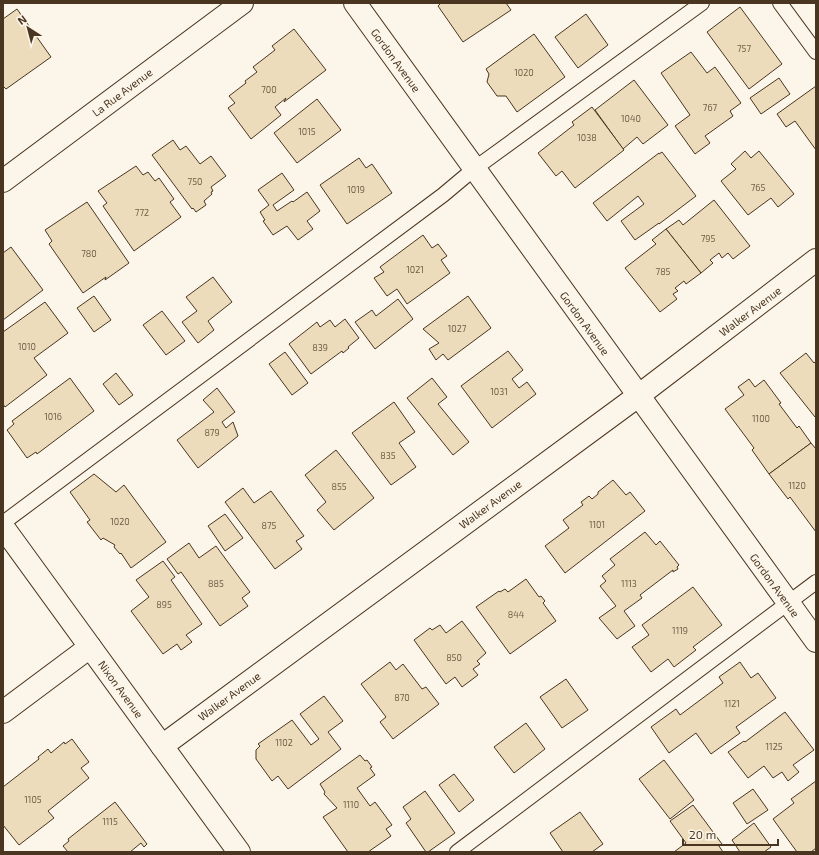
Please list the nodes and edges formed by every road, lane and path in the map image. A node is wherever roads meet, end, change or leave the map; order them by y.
1 (242, 3) edge
2 (355, 3) edge
3 (702, 3) edge
4 (780, 3) edge
5 (816, 52) edge
6 (474, 169) junction
7 (3, 182) edge
8 (816, 260) edge
9 (638, 396) junction
10 (3, 523) edge
11 (3, 527) edge
12 (816, 582) edge
13 (788, 602) junction
14 (816, 641) edge
15 (90, 647) junction
16 (3, 712) edge
17 (162, 746) junction
18 (239, 852) edge
19 (457, 852) edge

1 - 7 street, La Rue Avenue
2 - 6 street, Gordon Avenue
3 - 6 lane
4 - 5 lane
6 - 9 street, Gordon Avenue
6 - 10 lane
8 - 9 street, Walker Avenue
9 - 13 street, Gordon Avenue
9 - 17 street, Walker Avenue
11 - 15 street, Nixon Avenue
12 - 13 lane
13 - 14 street, Gordon Avenue
13 - 19 lane
15 - 16 street
15 - 17 street, Nixon Avenue
17 - 18 street, Nixon Avenue

